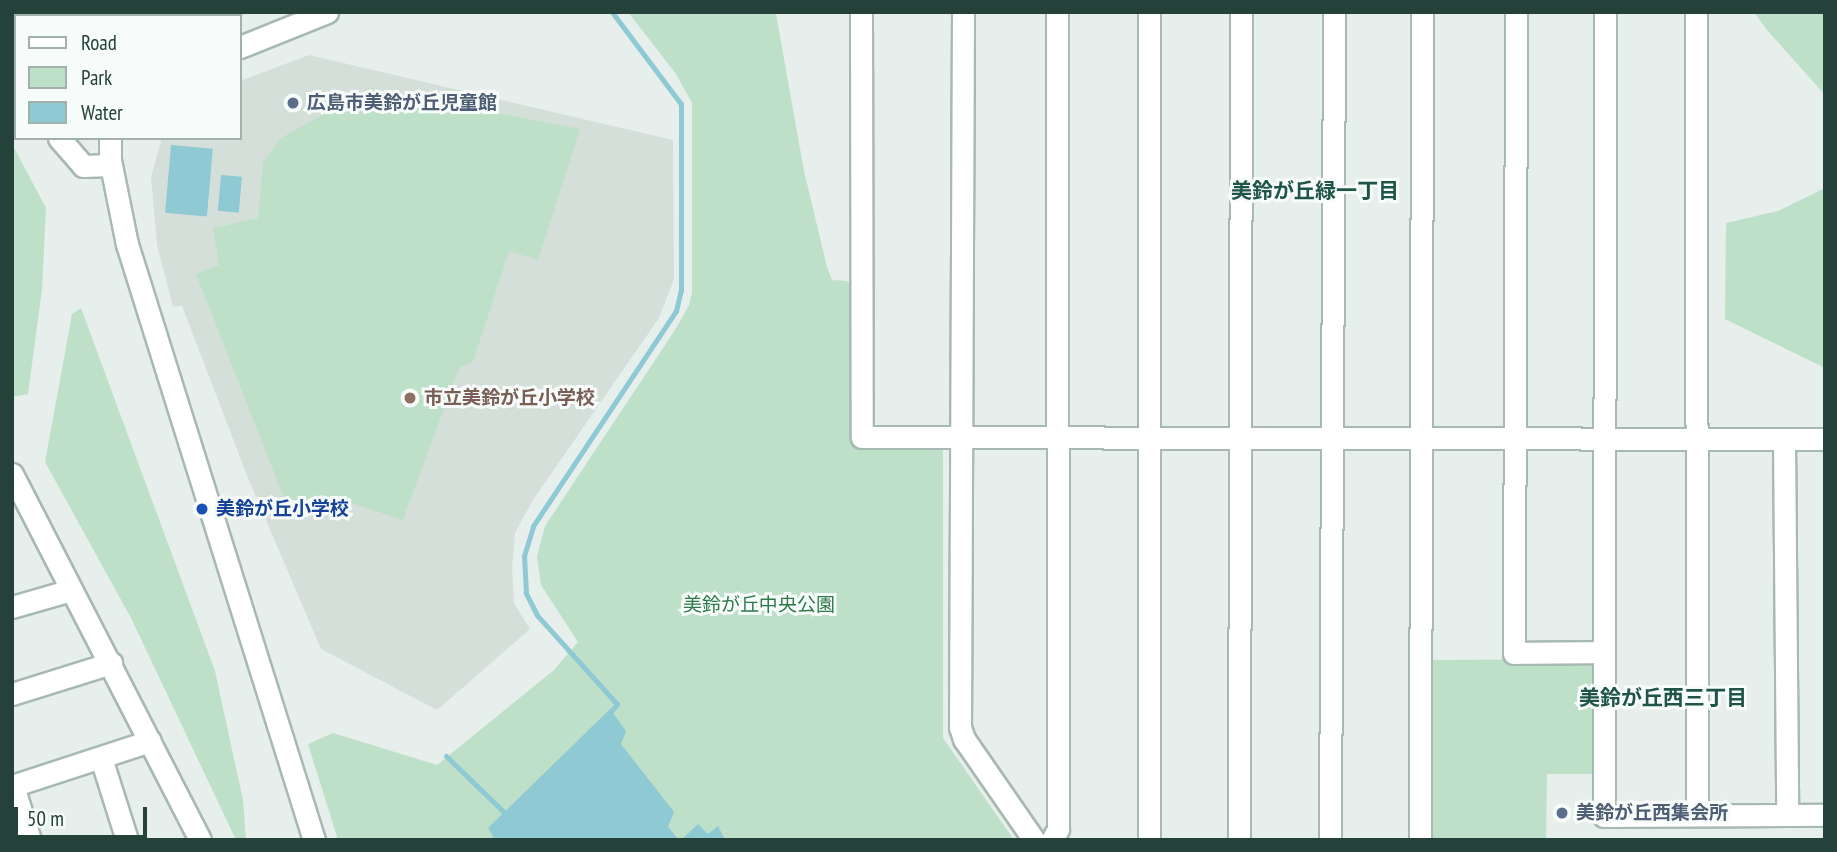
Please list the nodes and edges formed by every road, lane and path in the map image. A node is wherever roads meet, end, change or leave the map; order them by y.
1 (327, 12) edge
2 (861, 12) edge
3 (962, 12) edge
4 (1056, 12) edge
5 (1149, 12) edge
6 (1241, 12) edge
7 (1334, 12) edge
8 (1422, 12) edge
9 (1516, 12) edge
10 (1605, 12) edge
11 (1696, 12) edge
12 (242, 46) edge
13 (61, 140) edge
14 (110, 140) edge
15 (111, 165) junction
16 (1331, 436) junction
17 (1059, 437) junction
18 (1150, 437) junction
19 (1241, 437) junction
20 (1419, 437) junction
21 (960, 438) junction
22 (1513, 438) junction
23 (1604, 438) junction
24 (1695, 439) junction
25 (1784, 439) junction
26 (1825, 439) edge
27 (12, 474) edge
28 (22, 515) edge
29 (71, 590) junction
30 (12, 607) edge
31 (1603, 652) junction
32 (111, 663) junction
33 (12, 694) edge
34 (150, 741) junction
35 (101, 758) junction
36 (12, 786) edge
37 (1697, 814) junction
38 (1787, 815) junction
39 (1825, 815) edge
40 (30, 840) edge
41 (127, 840) edge
42 (200, 840) edge
43 (314, 840) edge
44 (1034, 840) edge
45 (1052, 840) edge
46 (1149, 840) edge
47 (1239, 840) edge
48 (1329, 840) edge
49 (1420, 840) edge

1 - 12 street
2 - 21 street
3 - 21 street
4 - 17 street
5 - 18 street
6 - 19 street
7 - 16 street
8 - 20 street
9 - 22 street
10 - 23 street
11 - 24 street
13 - 15 street
14 - 15 street
15 - 43 street
16 - 19 street
16 - 20 street
16 - 48 street
17 - 18 street
17 - 21 street
17 - 45 street
18 - 19 street
18 - 46 street
19 - 47 street
20 - 22 street
20 - 49 street
21 - 44 street
22 - 23 street
22 - 31 street
23 - 24 street
23 - 31 street
24 - 25 street
24 - 37 street
25 - 26 street
25 - 38 street
27 - 28 street
28 - 29 street
29 - 30 street
29 - 32 street
31 - 37 street
32 - 33 street
32 - 34 street
34 - 35 street
34 - 42 street
35 - 36 street
35 - 41 street
36 - 40 street
37 - 38 street
38 - 39 street

